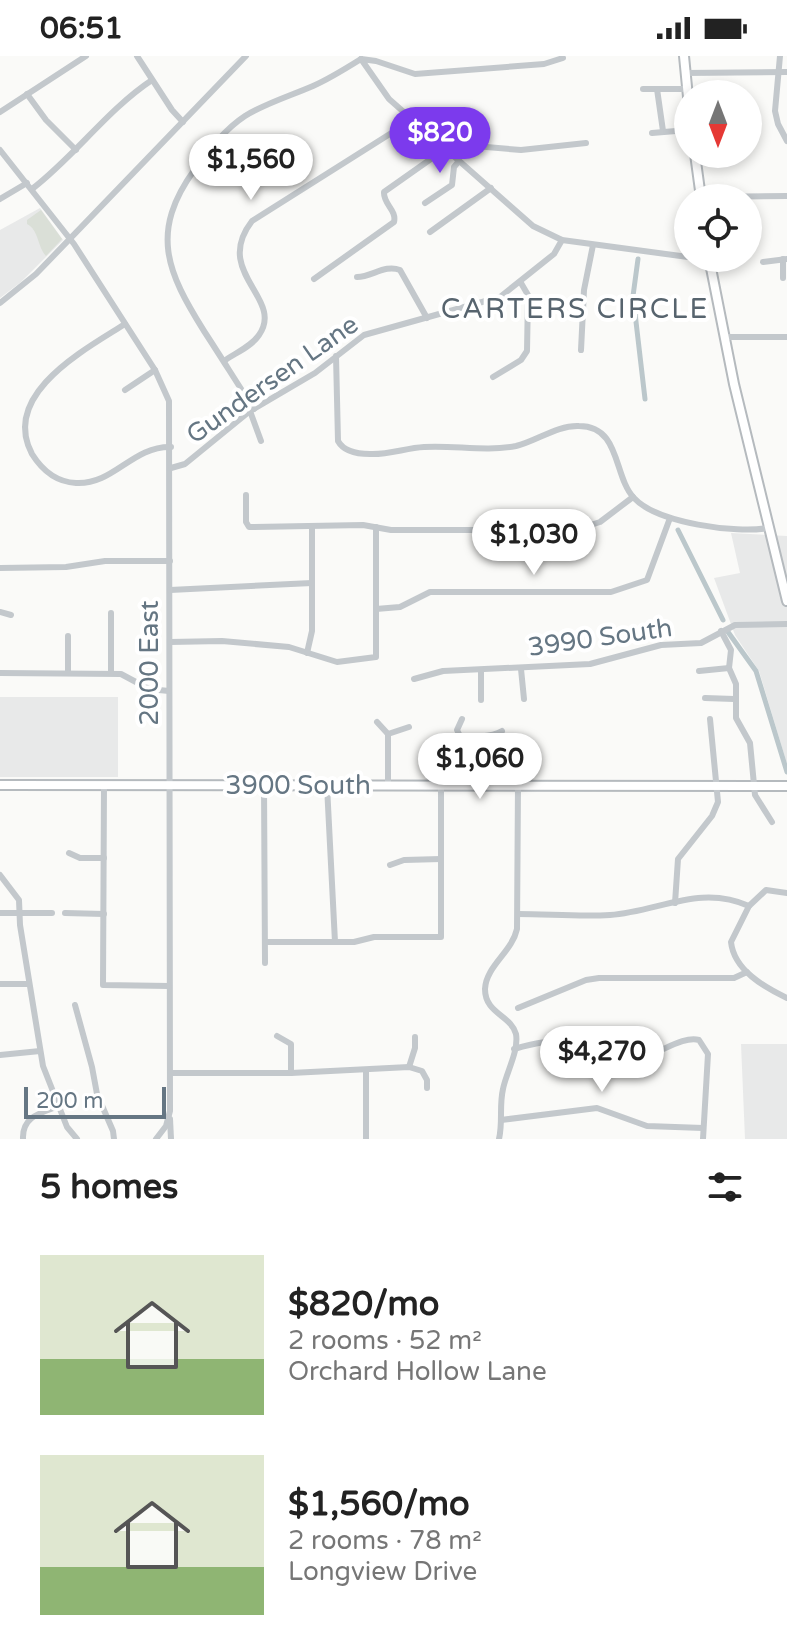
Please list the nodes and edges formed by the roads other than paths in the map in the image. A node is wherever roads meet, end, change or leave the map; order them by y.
1 (86, 56) edge
2 (137, 56) edge
3 (246, 56) edge
4 (684, 56) edge
5 (780, 56) edge
6 (360, 58) edge
7 (563, 58) edge
8 (685, 73) junction
9 (783, 73) edge
10 (152, 80) junction
11 (686, 80) edge
12 (643, 89) dead end
13 (657, 89) junction
14 (674, 91) edge
15 (27, 94) junction
16 (0, 112) edge
17 (412, 120) junction
18 (183, 122) junction
19 (785, 130) edge
20 (663, 131) junction
21 (674, 131) edge
22 (652, 133) dead end
23 (787, 141) edge
24 (438, 143) junction
25 (586, 143) dead end
26 (445, 149) junction
27 (0, 150) edge
28 (76, 150) junction
29 (459, 161) junction
30 (30, 186) junction
31 (491, 188) junction
32 (787, 196) edge
33 (762, 197) edge
34 (0, 199) edge
35 (425, 203) dead end
36 (430, 232) dead end
37 (70, 240) junction
38 (562, 240) junction
39 (593, 245) junction
40 (674, 256) edge
41 (785, 259) edge
42 (763, 262) dead end
43 (712, 272) edge
44 (357, 277) dead end
45 (783, 278) dead end
46 (314, 279) dead end
47 (521, 283) junction
48 (0, 303) edge
49 (427, 318) junction
50 (125, 324) junction
51 (724, 337) junction
52 (787, 337) edge
53 (581, 350) dead end
54 (336, 356) junction
55 (224, 361) junction
56 (155, 370) junction
57 (493, 377) dead end
58 (125, 390) dead end
59 (252, 410) junction
60 (261, 441) dead end
61 (171, 447) junction
62 (171, 468) junction
63 (246, 495) dead end
64 (633, 497) junction
65 (670, 518) junction
66 (312, 526) junction
67 (376, 527) junction
68 (768, 528) junction
69 (170, 561) junction
70 (0, 568) edge
71 (312, 583) junction
72 (170, 590) junction
73 (787, 601) edge
74 (376, 609) junction
75 (0, 612) edge
76 (111, 613) dead end
77 (11, 615) dead end
78 (787, 624) edge
79 (721, 631) junction
80 (68, 636) dead end
81 (170, 642) junction
82 (307, 653) junction
83 (729, 668) junction
84 (521, 669) junction
85 (481, 670) junction
86 (699, 671) dead end
87 (0, 673) edge
88 (68, 673) junction
89 (111, 673) junction
90 (414, 679) dead end
91 (169, 691) junction
92 (705, 698) dead end
93 (524, 699) dead end
94 (734, 699) junction
95 (481, 700) dead end
96 (462, 719) dead end
97 (710, 719) dead end
98 (377, 722) dead end
99 (409, 727) dead end
100 (502, 731) dead end
101 (388, 734) junction
102 (462, 740) junction
103 (0, 785) edge
104 (104, 785) junction
105 (170, 785) junction
106 (264, 785) junction
107 (388, 785) junction
108 (441, 785) junction
109 (486, 785) junction
110 (518, 785) junction
111 (718, 785) junction
112 (754, 785) junction
113 (327, 786) junction
114 (787, 786) edge
115 (772, 822) dead end
116 (69, 853) dead end
117 (104, 858) junction
118 (441, 859) junction
119 (390, 865) dead end
120 (0, 875) edge
121 (787, 893) edge
122 (675, 903) junction
123 (749, 906) junction
124 (0, 913) edge
125 (52, 913) dead end
126 (65, 913) dead end
127 (20, 914) junction
128 (104, 914) junction
129 (518, 914) junction
130 (265, 942) junction
131 (335, 942) junction
132 (265, 963) dead end
133 (747, 972) junction
134 (0, 984) edge
135 (29, 984) junction
136 (169, 986) junction
137 (787, 998) edge
138 (75, 1005) dead end
139 (518, 1008) dead end
140 (277, 1036) dead end
141 (415, 1037) dead end
142 (514, 1049) junction
143 (40, 1051) junction
144 (0, 1055) edge
145 (409, 1067) junction
146 (366, 1070) junction
147 (170, 1073) junction
148 (291, 1073) junction
149 (427, 1088) dead end
150 (59, 1106) junction
151 (169, 1115) junction
152 (501, 1120) junction
153 (703, 1128) junction
154 (23, 1139) edge
155 (77, 1139) edge
156 (114, 1139) edge
157 (156, 1139) edge
158 (171, 1139) edge
159 (366, 1139) edge
160 (499, 1139) edge
161 (703, 1139) edge

1 - 15 street
2 - 10 street
3 - 18 street
4 - 8 main road
5 - 9 street
6 - 7 street
6 - 17 street
6 - 55 street
8 - 9 street
8 - 11 main road
9 - 19 street
10 - 18 street
10 - 28 street
12 - 13 street
13 - 14 street
13 - 20 street
15 - 16 street
15 - 28 street
17 - 24 street
17 - 55 street
18 - 37 street
19 - 23 street
20 - 21 street
20 - 22 street
24 - 25 street
24 - 26 street
26 - 29 street
26 - 46 street
27 - 30 street, 2000 East
28 - 30 street
29 - 31 street
29 - 35 street
30 - 34 street
30 - 37 street, 2000 East
31 - 36 street
31 - 38 street
32 - 33 street
37 - 48 street
37 - 50 street, 2000 East
38 - 39 street
38 - 47 street, Gundersen Lane
39 - 40 street
39 - 53 street
41 - 42 street
41 - 45 street
43 - 51 main road
44 - 49 street
47 - 49 street, Gundersen Lane
47 - 57 street
49 - 54 street, Gundersen Lane
50 - 56 street, 2000 East
50 - 61 street
51 - 52 street
51 - 68 main road
54 - 59 street, Gundersen Lane
54 - 64 street
55 - 59 street
56 - 58 street
56 - 61 street, 2000 East
59 - 60 street
59 - 62 street, Gundersen Lane
61 - 62 street, 2000 East
62 - 69 street, 2000 East
63 - 66 street
64 - 65 street
64 - 67 street
65 - 68 street
65 - 74 street
66 - 67 street
66 - 71 street
67 - 74 street
68 - 73 main road
69 - 70 street
69 - 72 street, 2000 East
71 - 72 street
71 - 82 street
72 - 81 street, 2000 East
74 - 82 street
75 - 77 street
76 - 89 street
78 - 79 street, 3990 South
79 - 83 street
79 - 84 street, 3990 South
80 - 88 street
81 - 82 street
81 - 91 street, 2000 East
83 - 86 street
83 - 94 street
84 - 85 street, 3990 South
84 - 93 street
85 - 90 street, 3990 South
85 - 95 street
87 - 88 street
88 - 89 street
89 - 91 street
91 - 105 street, 2000 East
92 - 94 street
94 - 112 street
96 - 102 street
97 - 111 street
98 - 101 street
99 - 101 street
100 - 102 street
101 - 107 street
102 - 109 street
103 - 104 main road, 3900 South
104 - 105 main road, 3900 South
104 - 117 street
105 - 106 main road, 3900 South
105 - 136 street, 2000 East
106 - 113 main road, 3900 South
106 - 130 street
107 - 108 main road, 3900 South
107 - 113 main road, 3900 South
108 - 109 main road, 3900 South
108 - 118 street
109 - 110 main road, 3900 South
110 - 111 main road, 3900 South
110 - 129 street
111 - 112 main road, 3900 South
111 - 122 street
112 - 114 main road, 3900 South
112 - 115 street
113 - 131 street
116 - 117 street
117 - 128 street
118 - 119 street
118 - 131 street
120 - 127 street
121 - 123 street
122 - 123 street
122 - 129 street
123 - 133 street
124 - 127 street
125 - 127 street
126 - 128 street
127 - 135 street
128 - 136 street
129 - 142 street
130 - 131 street
130 - 132 street
133 - 137 street
133 - 139 street
134 - 135 street
135 - 143 street
136 - 147 street, 2000 East
138 - 156 street
140 - 148 street
141 - 145 street
142 - 152 street
142 - 153 street
143 - 144 street
143 - 150 street
145 - 146 street
145 - 149 street
146 - 148 street
146 - 159 street
147 - 148 street
147 - 151 street, 2000 East
150 - 154 street
150 - 155 street
151 - 157 street, 2000 East
151 - 158 street, 2000 East
152 - 153 street
152 - 160 street
153 - 161 street

